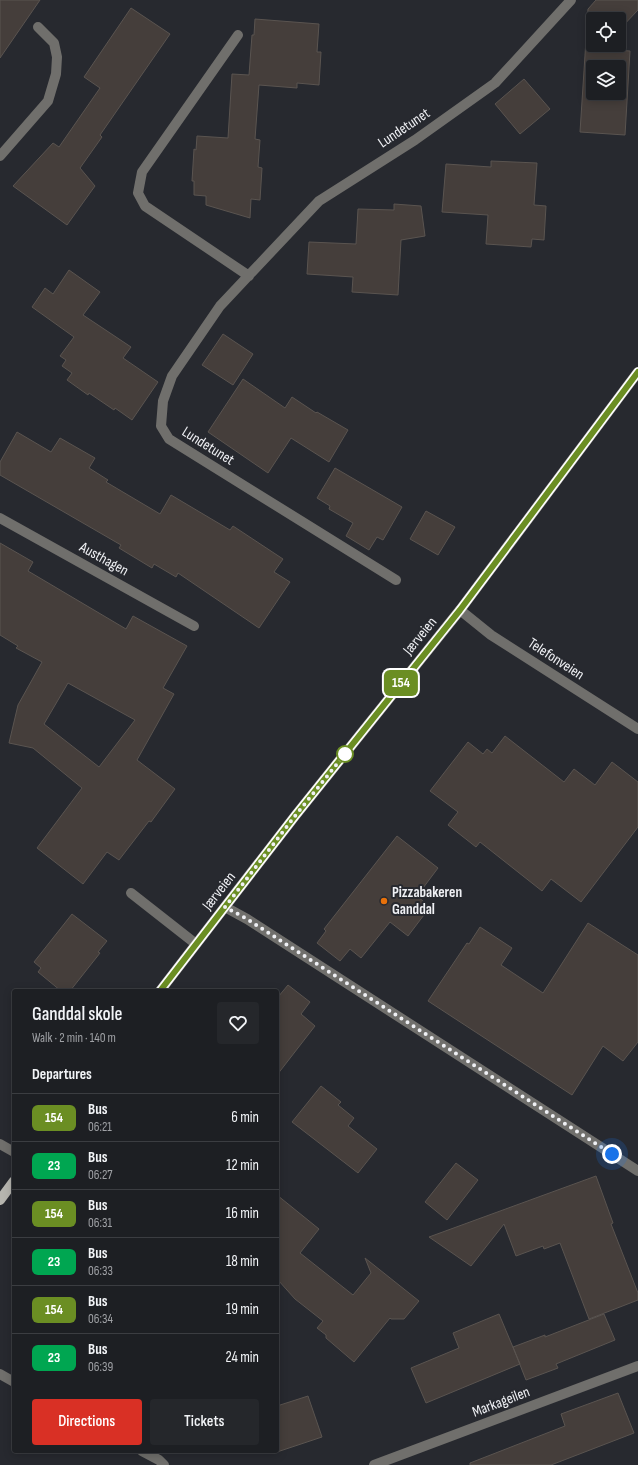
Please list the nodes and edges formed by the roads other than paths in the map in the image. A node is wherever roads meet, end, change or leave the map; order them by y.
1 (571, 0) edge
2 (38, 27) dead end
3 (238, 35) dead end
4 (0, 156) edge
5 (249, 276) junction
6 (638, 372) edge
7 (0, 518) edge
8 (396, 580) dead end
9 (460, 610) junction
10 (194, 626) dead end
11 (638, 729) edge
12 (131, 893) dead end
13 (225, 907) junction
14 (196, 944) junction
15 (162, 989) edge
16 (0, 1144) edge
17 (12, 1151) edge
18 (638, 1171) edge
19 (12, 1185) edge
20 (0, 1200) edge
21 (638, 1366) edge
22 (0, 1374) edge
23 (12, 1381) edge
24 (146, 1453) edge
25 (164, 1465) edge
26 (374, 1465) edge

1 - 5 street, Lundetunet
2 - 4 street
3 - 5 street
5 - 8 street, Lundetunet
6 - 9 main road, Jærveien
7 - 10 street, Austhagen
9 - 11 street, Telefonveien
9 - 13 main road, Jærveien
12 - 14 street
13 - 14 main road, Jærveien
13 - 18 street
14 - 15 main road, Jærveien
16 - 17 street
19 - 20 main road
21 - 26 street, Markageilen
22 - 23 street
24 - 25 street

